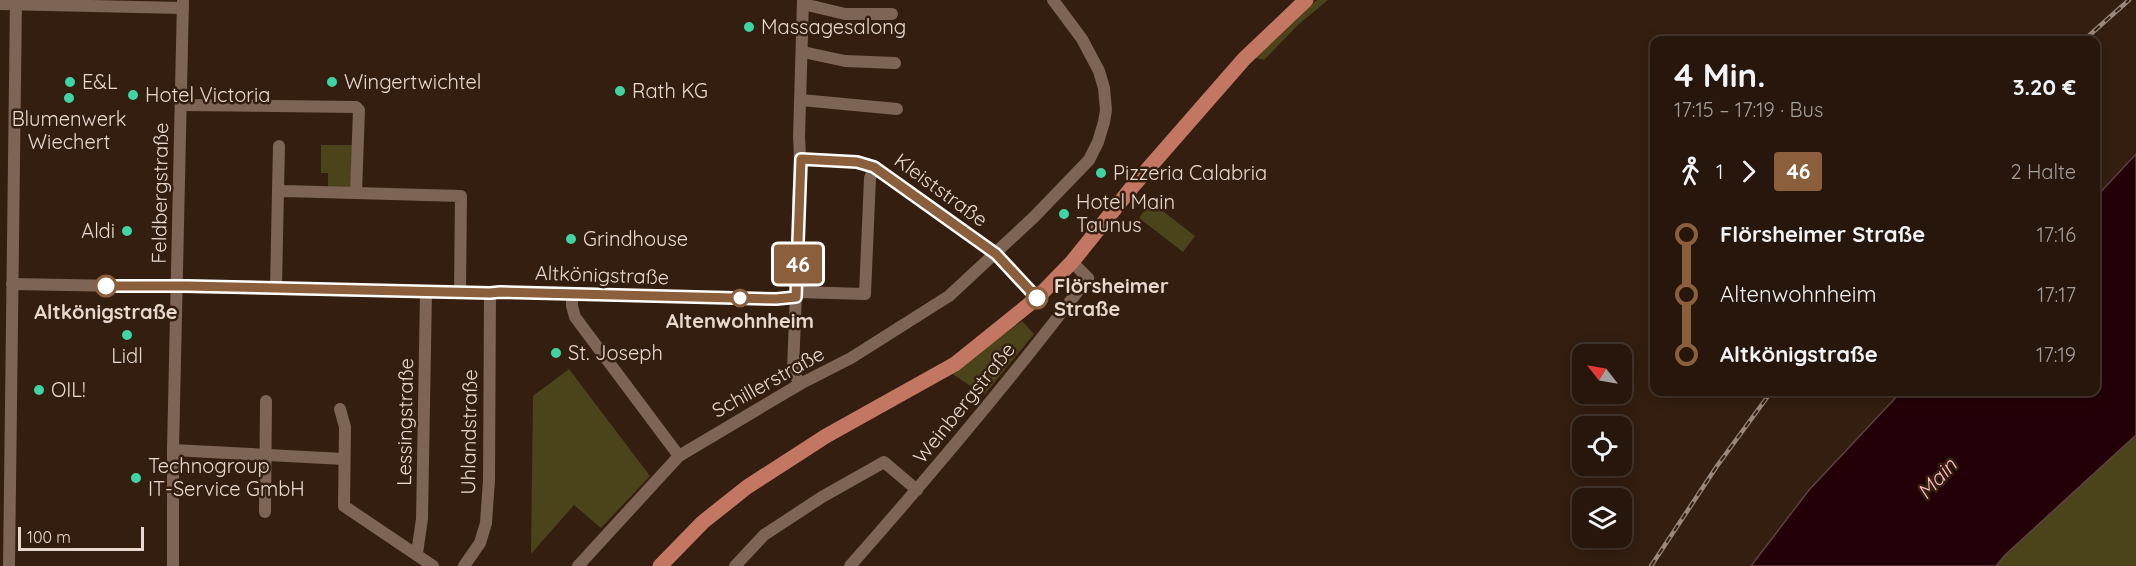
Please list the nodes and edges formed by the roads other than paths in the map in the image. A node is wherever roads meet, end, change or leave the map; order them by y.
1 (1053, 0) edge
2 (1306, 0) edge
3 (16, 2) edge
4 (803, 2) edge
5 (0, 4) edge
6 (183, 4) edge
7 (892, 14) dead end
8 (802, 52) junction
9 (895, 63) dead end
10 (801, 100) junction
11 (181, 105) junction
12 (897, 109) dead end
13 (279, 147) dead end
14 (801, 159) junction
15 (874, 167) junction
16 (278, 190) junction
17 (356, 193) junction
18 (996, 254) junction
19 (1072, 262) junction
20 (12, 284) junction
21 (178, 286) junction
22 (276, 288) junction
23 (426, 292) junction
24 (459, 292) junction
25 (490, 293) junction
26 (572, 294) junction
27 (796, 294) junction
28 (1037, 298) junction
29 (800, 384) junction
30 (266, 401) dead end
31 (340, 409) dead end
32 (173, 450) junction
33 (266, 455) junction
34 (679, 456) junction
35 (344, 459) junction
36 (917, 490) junction
37 (265, 512) dead end
38 (5, 551) edge
39 (417, 553) junction
40 (9, 566) edge
41 (173, 566) edge
42 (433, 566) edge
43 (464, 566) edge
44 (578, 566) edge
45 (660, 566) edge
46 (735, 566) edge
47 (850, 566) edge

1 - 18 street, Schillerstraße
2 - 19 main road
3 - 5 street
3 - 6 street
3 - 20 street
4 - 7 street
4 - 8 street
6 - 11 street, Feldbergstraße
8 - 9 street
8 - 10 street
10 - 12 street
10 - 14 street
11 - 17 street
11 - 21 street, Feldbergstraße
13 - 16 street
14 - 15 street, Kleiststraße
14 - 27 street
15 - 18 street, Kleiststraße
15 - 27 street, Altkönigstraße
16 - 17 street
16 - 22 street
17 - 24 street
18 - 28 street, Kleiststraße
18 - 29 street, Schillerstraße
19 - 28 main road
19 - 36 street, Weinbergstraße
20 - 21 street, Altkönigstraße
20 - 38 street
21 - 22 street, Altkönigstraße
21 - 32 street, Feldbergstraße
22 - 23 street, Altkönigstraße
23 - 24 street, Altkönigstraße
23 - 39 street, Lessingstraße
24 - 25 street, Altkönigstraße
25 - 26 street, Altkönigstraße
25 - 43 street, Uhlandstraße
26 - 27 street, Altkönigstraße
26 - 34 street
27 - 29 street
28 - 45 main road
29 - 34 street, Schillerstraße
30 - 33 street
31 - 35 street
32 - 33 street
32 - 41 street, Feldbergstraße
33 - 35 street
33 - 37 street
34 - 44 street, Schillerstraße
35 - 39 street
36 - 46 street
36 - 47 street, Weinbergstraße
38 - 40 street
39 - 42 street

